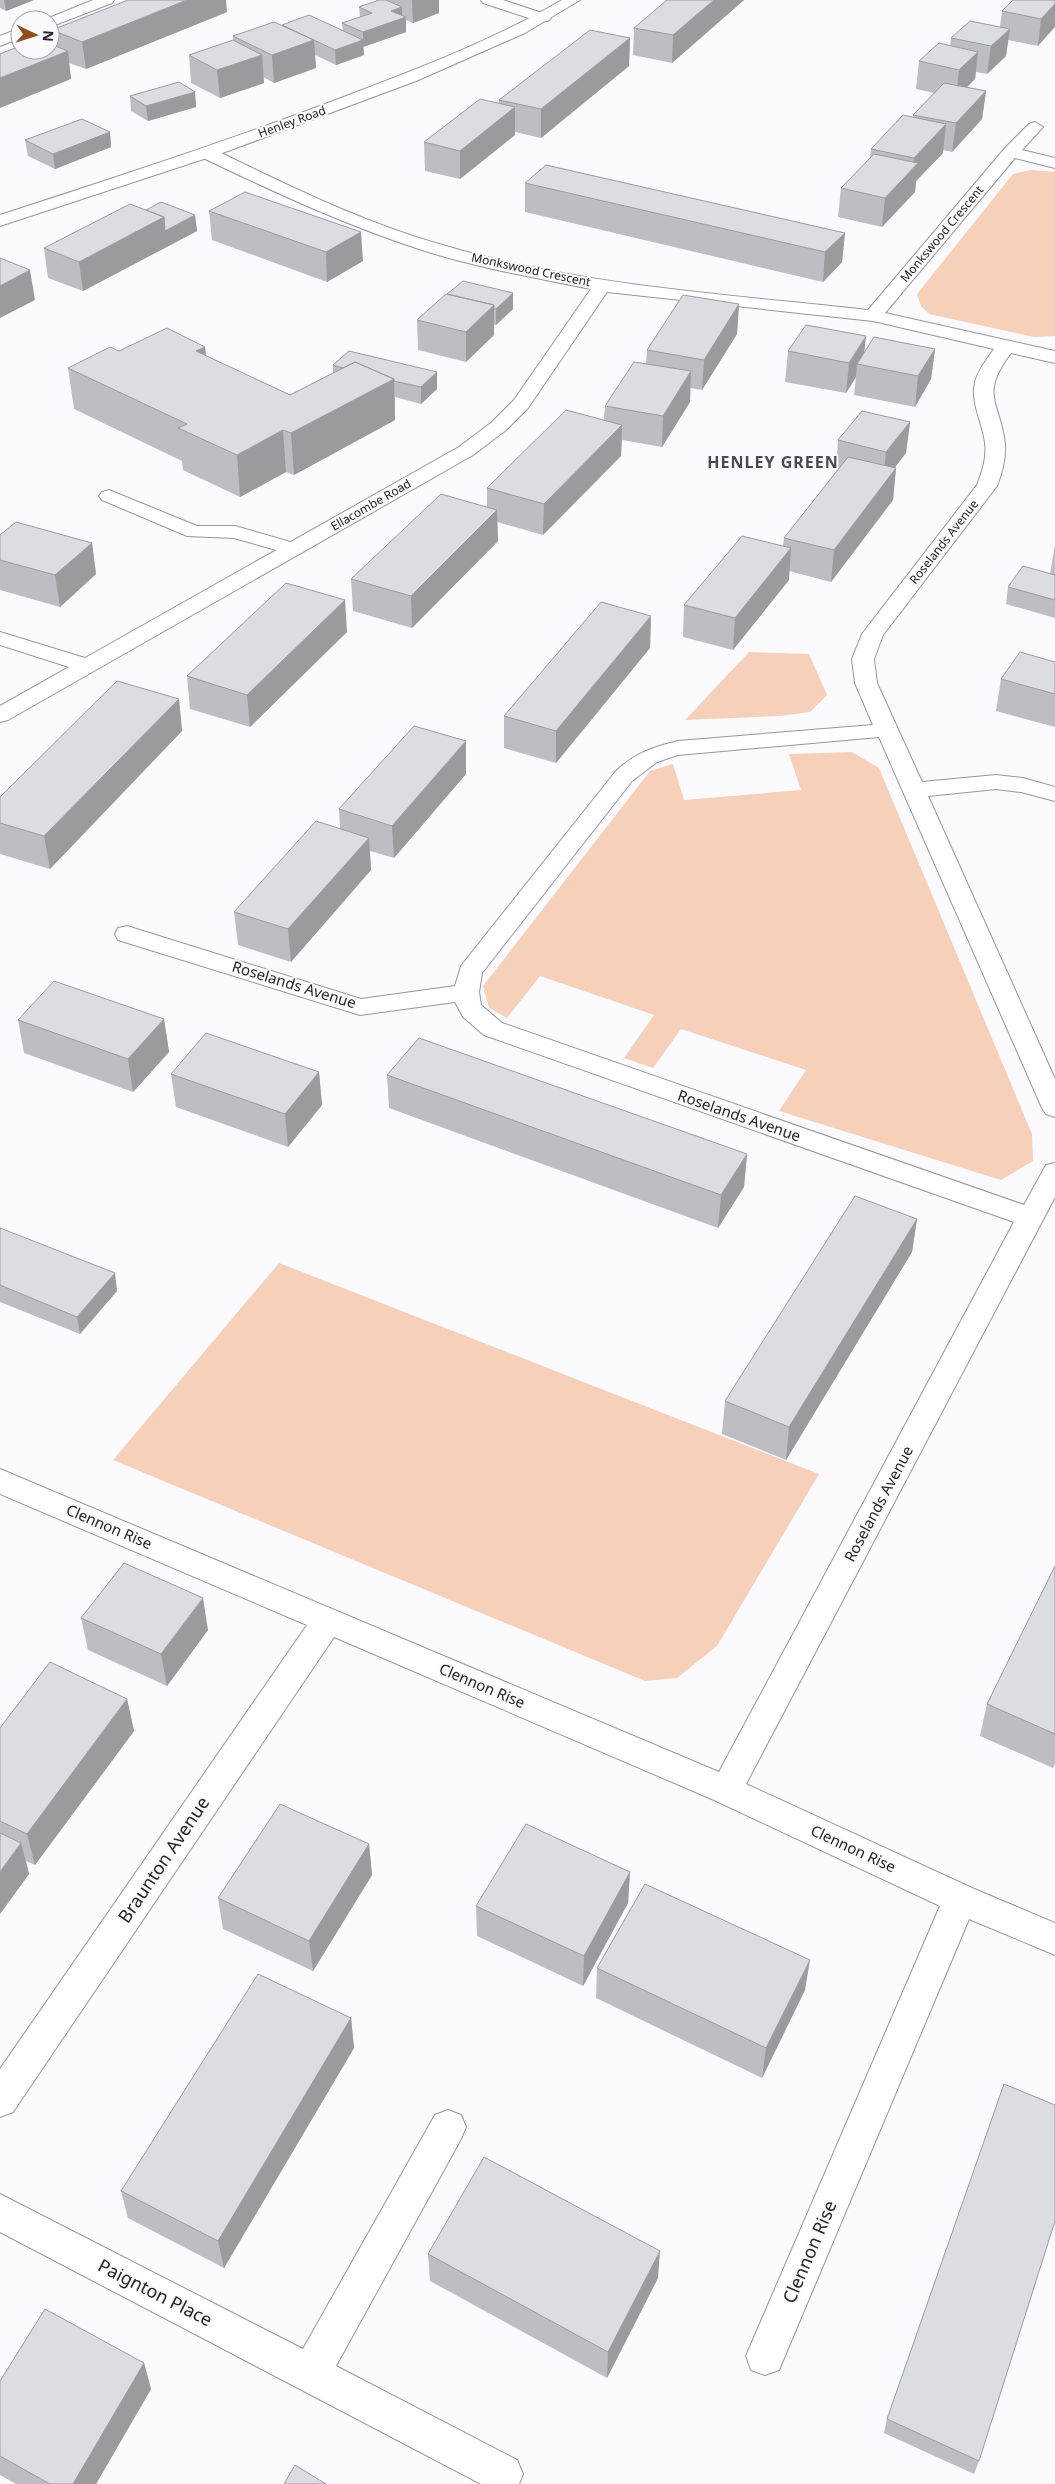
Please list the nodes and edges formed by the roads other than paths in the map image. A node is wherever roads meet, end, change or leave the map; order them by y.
1 (106, 0) edge
2 (488, 0) edge
3 (573, 0) edge
4 (60, 18) edge
5 (543, 18) junction
6 (1035, 126) dead end
7 (1011, 152) junction
8 (207, 153) junction
9 (1055, 163) edge
10 (0, 221) edge
11 (602, 286) junction
12 (873, 316) junction
13 (1006, 346) junction
14 (1055, 357) edge
15 (109, 496) dead end
16 (294, 549) junction
17 (0, 638) edge
18 (89, 666) junction
19 (0, 715) edge
20 (888, 730) junction
21 (915, 790) junction
22 (1055, 794) edge
23 (128, 934) dead end
24 (464, 992) junction
25 (1055, 1108) edge
26 (1055, 1172) edge
27 (1040, 1215) edge
28 (0, 1481) edge
29 (328, 1620) junction
30 (726, 1790) junction
31 (960, 1899) junction
32 (1055, 1939) edge
33 (0, 2100) edge
34 (448, 2127) dead end
35 (0, 2212) edge
36 (766, 2356) dead end
37 (310, 2374) junction
38 (503, 2474) dead end

1 - 4 street
2 - 5 street
3 - 5 street, Henley Road
5 - 8 street, Henley Road
6 - 7 street, Monkswood Crescent
7 - 9 street
7 - 12 street, Monkswood Crescent
8 - 10 street, Henley Road
8 - 11 street, Monkswood Crescent
11 - 12 street, Monkswood Crescent
11 - 16 street, Ellacombe Road
12 - 13 street, Monkswood Crescent
13 - 14 street, Monkswood Crescent
13 - 20 street, Roselands Avenue
15 - 16 street
16 - 18 street, Ellacombe Road
17 - 18 street
18 - 19 street, Ellacombe Road
20 - 21 street, Roselands Avenue
20 - 24 street
21 - 22 street
21 - 25 street, Roselands Avenue
23 - 24 street, Roselands Avenue
24 - 27 street, Roselands Avenue
26 - 27 street, Roselands Avenue
27 - 30 street, Roselands Avenue
28 - 29 street, Clennon Rise
29 - 30 street, Clennon Rise
29 - 33 street, Braunton Avenue
30 - 31 street, Clennon Rise
31 - 32 street, Clennon Rise
31 - 36 street, Clennon Rise
34 - 37 street
35 - 37 street, Paignton Place
37 - 38 street, Paignton Place

